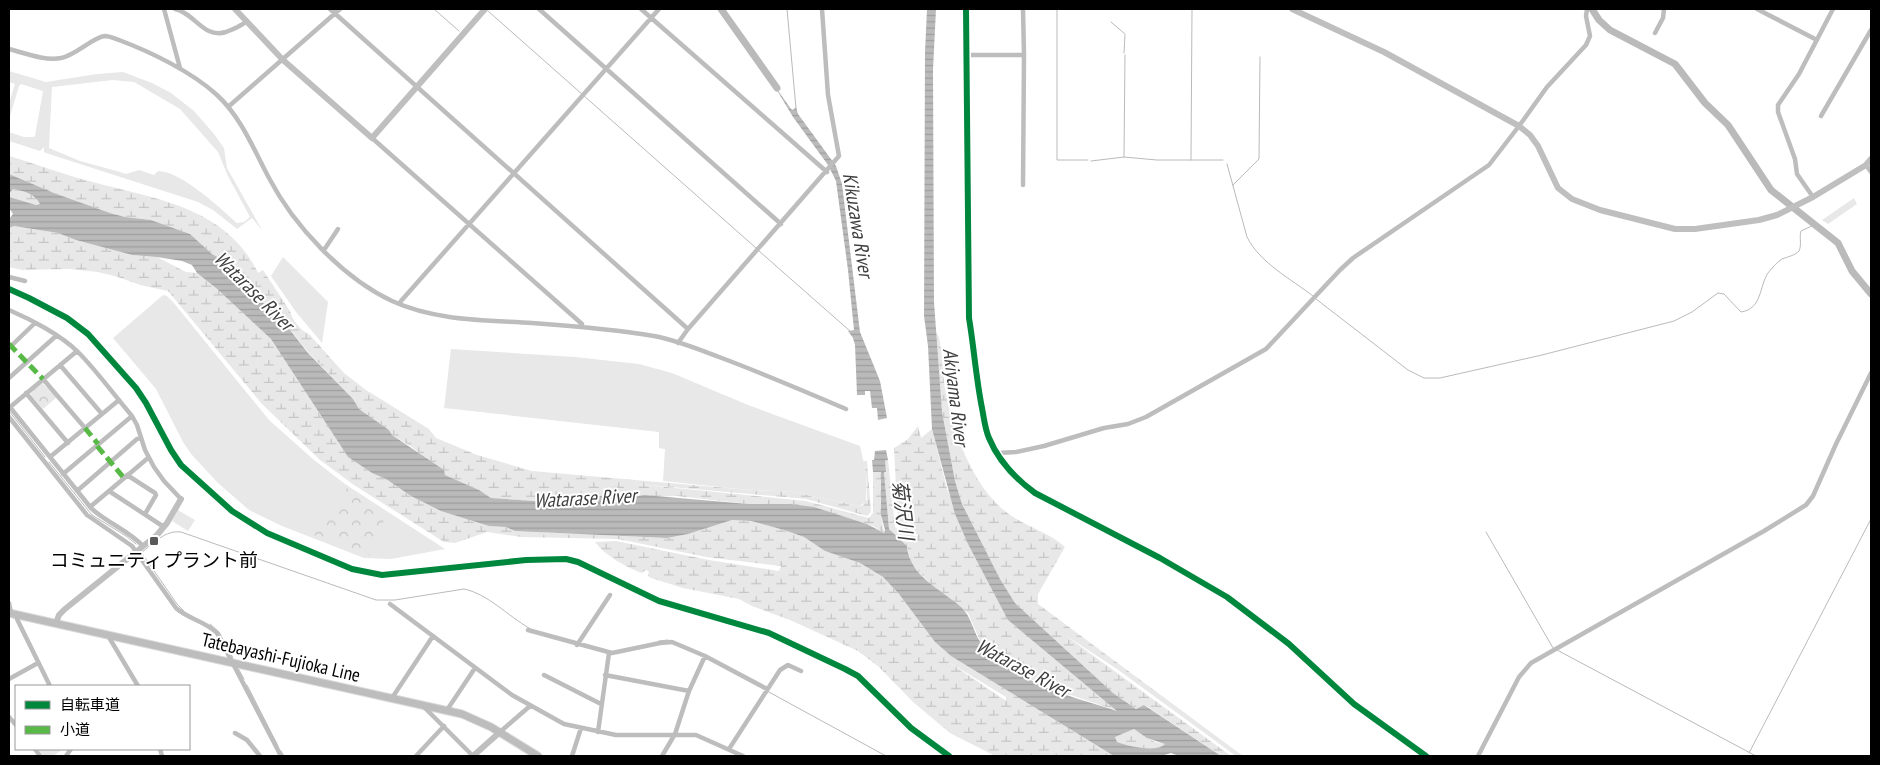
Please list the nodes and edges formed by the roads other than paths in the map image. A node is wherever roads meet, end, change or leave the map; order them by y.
1 (164, 9) edge
2 (175, 9) edge
3 (236, 9) edge
4 (330, 9) edge
5 (340, 9) edge
6 (485, 9) edge
7 (539, 9) edge
8 (641, 9) edge
9 (659, 9) edge
10 (822, 9) edge
11 (966, 9) edge
12 (1022, 9) edge
13 (1292, 9) edge
14 (1587, 9) edge
15 (1664, 9) edge
16 (1758, 9) edge
17 (1833, 9) edge
18 (334, 14) junction
19 (651, 18) junction
20 (247, 20) junction
21 (1871, 30) edge
22 (1655, 33) dead end
23 (1817, 40) junction
24 (9, 49) edge
25 (1024, 54) junction
26 (967, 55) junction
27 (283, 60) junction
28 (180, 68) junction
29 (606, 69) junction
30 (416, 87) junction
31 (228, 107) junction
32 (1821, 116) dead end
33 (1519, 126) junction
34 (372, 138) junction
35 (1869, 162) edge
36 (828, 171) junction
37 (1871, 172) edge
38 (513, 174) junction
39 (1023, 186) dead end
40 (1813, 197) junction
41 (469, 224) junction
42 (782, 224) junction
43 (338, 229) dead end
44 (324, 250) junction
45 (9, 277) edge
46 (25, 281) dead end
47 (400, 304) junction
48 (11, 311) edge
49 (9, 316) edge
50 (35, 323) junction
51 (582, 327) junction
52 (688, 329) junction
53 (56, 336) junction
54 (678, 343) junction
55 (9, 348) edge
56 (77, 351) junction
57 (60, 365) junction
58 (1871, 373) edge
59 (9, 378) edge
60 (43, 379) junction
61 (26, 393) junction
62 (119, 400) junction
63 (9, 407) edge
64 (846, 409) dead end
65 (102, 414) junction
66 (132, 416) junction
67 (9, 417) edge
68 (85, 428) junction
69 (141, 438) junction
70 (68, 443) junction
71 (998, 454) junction
72 (50, 457) junction
73 (148, 458) junction
74 (63, 474) junction
75 (128, 475) junction
76 (76, 491) junction
77 (108, 491) junction
78 (181, 499) joint
79 (90, 507) junction
80 (145, 514) junction
81 (164, 527) junction
82 (143, 546) junction
83 (137, 551) junction
84 (610, 595) dead end
85 (9, 603) edge
86 (390, 604) dead end
87 (12, 613) edge
88 (56, 623) junction
89 (528, 630) dead end
90 (110, 635) junction
91 (433, 636) junction
92 (577, 645) junction
93 (609, 653) junction
94 (705, 656) junction
95 (231, 662) junction
96 (38, 663) junction
97 (475, 668) junction
98 (801, 671) dead end
99 (544, 675) dead end
100 (605, 675) junction
101 (9, 679) edge
102 (49, 685) edge
103 (137, 685) edge
104 (767, 689) junction
105 (689, 691) junction
106 (392, 698) junction
107 (422, 704) junction
108 (601, 704) junction
109 (530, 706) junction
110 (447, 710) junction
111 (444, 726) junction
112 (581, 728) junction
113 (500, 732) junction
114 (598, 732) junction
115 (235, 733) dead end
116 (675, 734) junction
117 (729, 749) junction
118 (260, 756) edge
119 (281, 756) edge
120 (416, 756) edge
121 (473, 756) edge
122 (538, 756) edge
123 (572, 756) edge
124 (662, 756) edge
125 (744, 756) edge
126 (1426, 756) edge
127 (1478, 756) edge

1 - 28 street
2 - 20 street
3 - 20 street
4 - 18 street
5 - 18 street
6 - 30 street
7 - 29 street
8 - 19 street
9 - 19 street
10 - 36 street
11 - 26 street
12 - 25 street
13 - 33 street
14 - 33 street
15 - 22 street
16 - 23 street
17 - 23 street
18 - 27 street
18 - 30 street
19 - 29 street
19 - 36 street
20 - 27 street
21 - 32 street
23 - 40 street
24 - 28 street
25 - 26 street
25 - 39 street
26 - 71 street
27 - 31 street
27 - 34 street
28 - 31 street
29 - 38 street
29 - 42 street
30 - 34 street
30 - 38 street
31 - 44 street
33 - 40 street
33 - 71 street
34 - 41 street
35 - 37 street
35 - 40 street
36 - 42 street
38 - 41 street
38 - 52 street
41 - 47 street
41 - 51 street
42 - 52 street
43 - 44 street
44 - 47 street
45 - 46 street
47 - 51 street
48 - 49 street
48 - 50 street
50 - 53 street
50 - 55 street
51 - 54 street
52 - 54 street
53 - 56 street
53 - 59 street
54 - 64 street
56 - 57 street
56 - 62 street
57 - 60 street
57 - 65 street
58 - 127 street
60 - 61 street
60 - 68 street
61 - 63 street
61 - 70 street
62 - 65 street
62 - 66 street
63 - 72 street
65 - 68 street
66 - 69 street
66 - 74 street
67 - 83 street
68 - 70 street
69 - 73 street
69 - 76 street
70 - 72 street
71 - 126 street
72 - 74 street
73 - 75 street
73 - 78 street
74 - 76 street
75 - 77 street
75 - 80 street
76 - 79 street
77 - 79 street
77 - 80 street
78 - 81 street
79 - 82 street
80 - 81 street
81 - 82 street
82 - 83 street
83 - 88 street
83 - 95 street
84 - 92 street
85 - 87 street
86 - 91 street
87 - 88 main road, Tatebayashi-Fujioka Line
87 - 96 street
88 - 90 main road, Tatebayashi-Fujioka Line
89 - 92 street
90 - 95 main road, Tatebayashi-Fujioka Line
90 - 103 street
91 - 97 street
91 - 106 street
92 - 93 street
93 - 94 street
93 - 100 street
94 - 104 street
94 - 105 street
95 - 106 main road, Tatebayashi-Fujioka Line
95 - 119 street
96 - 101 street
96 - 102 street
97 - 109 street
97 - 110 street
98 - 104 street
99 - 108 street
100 - 105 street
100 - 108 street
104 - 117 street
105 - 116 street
106 - 107 main road, Tatebayashi-Fujioka Line
107 - 110 main road, Tatebayashi-Fujioka Line
107 - 111 street
108 - 114 street
109 - 112 street
109 - 113 street
110 - 113 main road, Tatebayashi-Fujioka Line
111 - 120 street
111 - 121 street
112 - 114 street
112 - 123 street
113 - 121 street
113 - 122 main road, Tatebayashi-Fujioka Line
114 - 116 street
115 - 118 street
116 - 117 street
116 - 124 street
117 - 125 street

